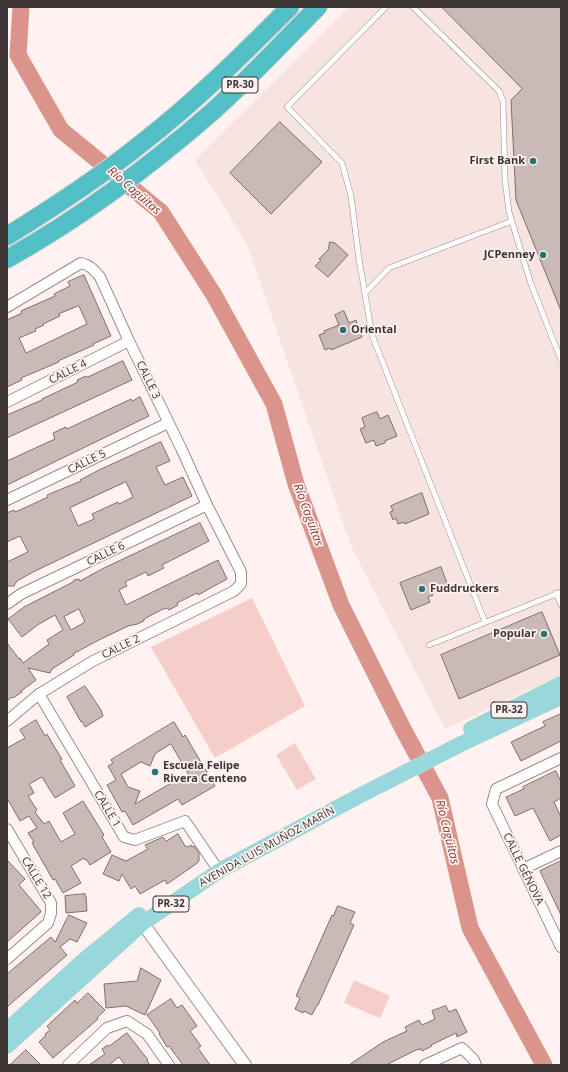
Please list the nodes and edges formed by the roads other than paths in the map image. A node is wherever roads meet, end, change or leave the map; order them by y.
1 (290, 7) edge
2 (318, 7) edge
3 (386, 7) edge
4 (413, 7) edge
5 (512, 221) junction
6 (7, 236) edge
7 (7, 259) edge
8 (365, 293) junction
9 (7, 306) edge
10 (129, 341) junction
11 (561, 360) edge
12 (7, 402) edge
13 (168, 422) junction
14 (7, 500) edge
15 (207, 506) junction
16 (241, 584) joint
17 (559, 593) edge
18 (7, 604) edge
19 (561, 605) edge
20 (485, 622) junction
21 (430, 645) dead end
22 (561, 684) edge
23 (38, 694) junction
24 (561, 697) edge
25 (7, 721) edge
26 (460, 740) junction
27 (561, 758) edge
28 (8, 835) edge
29 (561, 851) edge
30 (216, 867) junction
31 (523, 869) junction
32 (140, 920) junction
33 (561, 945) edge
34 (7, 959) edge
35 (7, 1030) edge
36 (7, 1046) edge
37 (68, 1065) edge
38 (168, 1065) edge
39 (245, 1065) edge
40 (425, 1065) edge
41 (476, 1065) edge

1 - 6 highway, PR-30
2 - 7 highway, PR-30
3 - 8 lane
4 - 5 lane
5 - 8 lane
5 - 11 lane
8 - 20 lane
9 - 10 street, CALLE 3
10 - 12 street, CALLE 4
10 - 13 street, CALLE 3
13 - 14 street, CALLE 5
13 - 15 street, CALLE 3
15 - 16 street, CALLE 3
15 - 18 street, CALLE 6
16 - 23 street, CALLE 2
17 - 19 lane
17 - 20 lane
20 - 21 lane
22 - 26 main road, AVENIDA LUIS MUÑOZ MARÍN / PR-32
23 - 25 street, CALLE 2
23 - 30 street, CALLE 1
24 - 26 main road, AVENIDA LUIS MUÑOZ MARÍN / PR-32
26 - 30 main road, AVENIDA LUIS MUÑOZ MARÍN / PR-32
27 - 31 street, CALLE GÉNOVA
28 - 34 street, CALLE 12
29 - 31 street
30 - 32 main road, AVENIDA LUIS MUÑOZ MARÍN / PR-32
31 - 33 street, CALLE GÉNOVA
32 - 35 main road, AVENIDA LUIS MUÑOZ MARÍN / PR-32
32 - 36 main road, AVENIDA LUIS MUÑOZ MARÍN / PR-32
32 - 39 street
37 - 38 street
40 - 41 street

